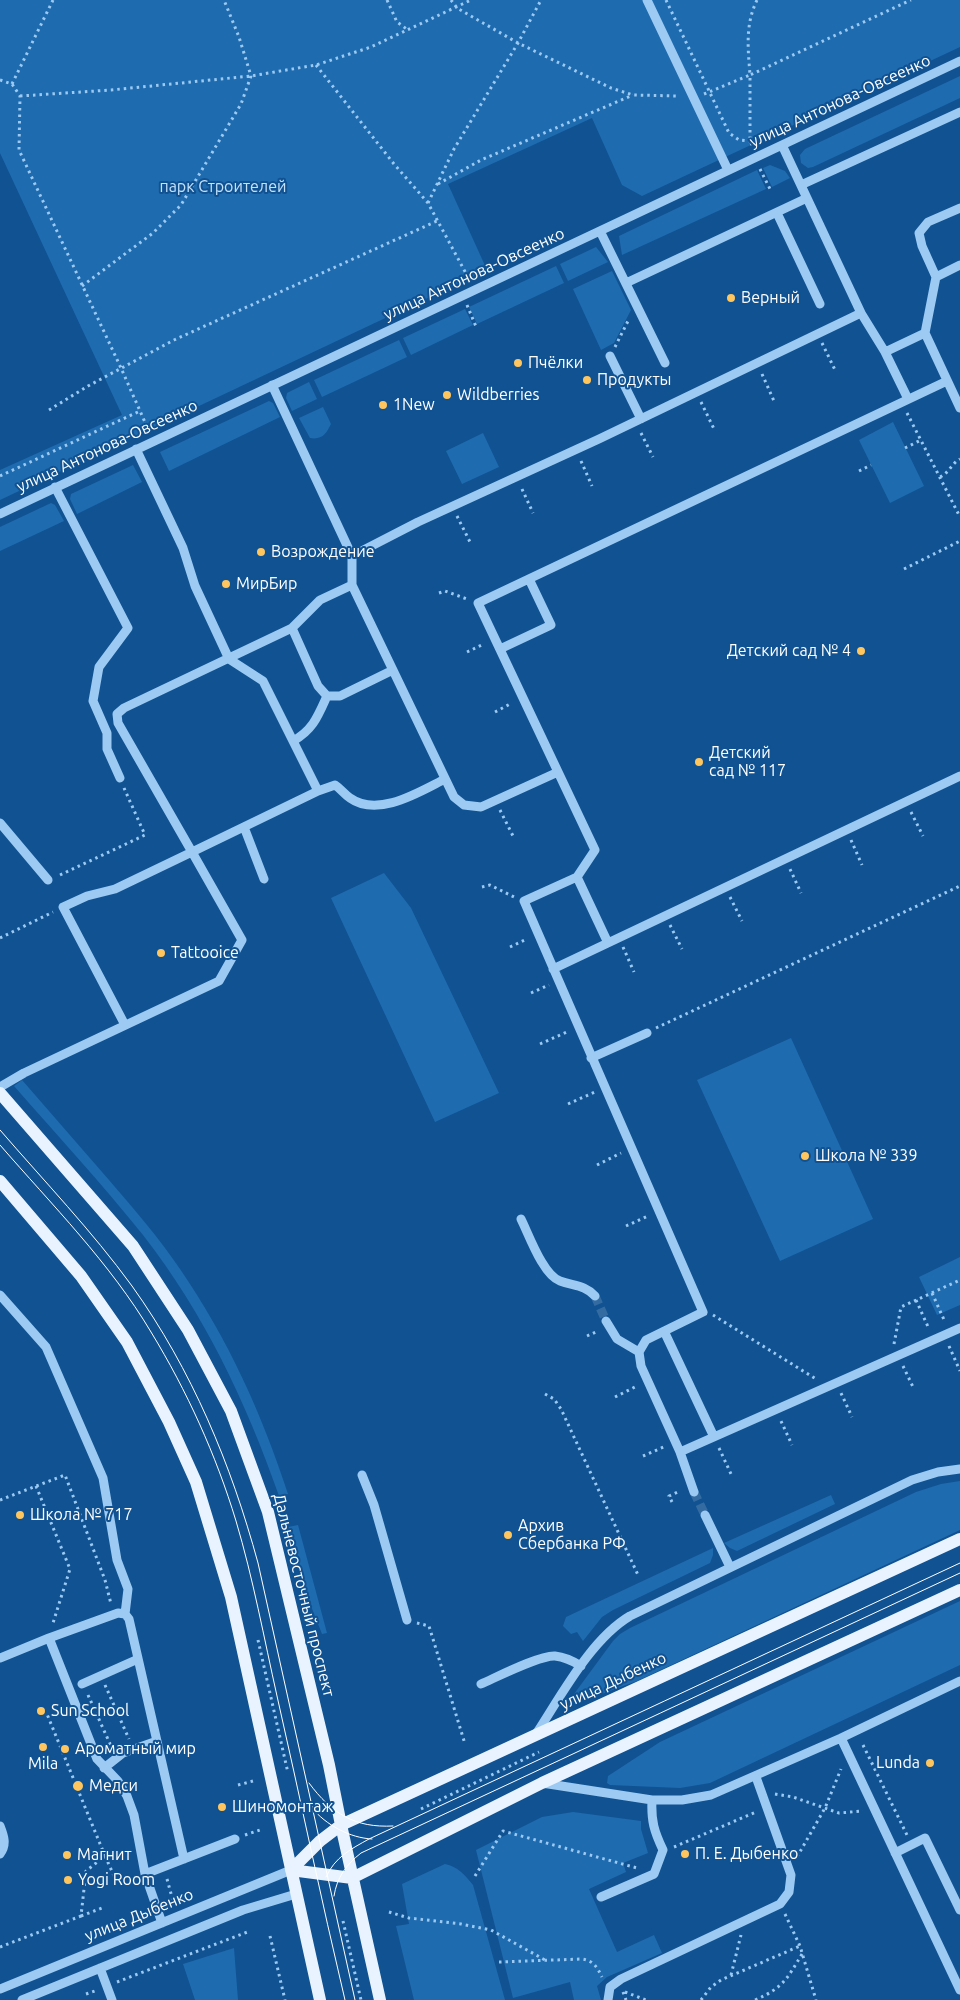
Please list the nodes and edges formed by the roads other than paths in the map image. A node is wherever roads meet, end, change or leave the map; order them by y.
1 (647, 0) edge
2 (960, 61) edge
3 (960, 112) edge
4 (782, 145) junction
5 (728, 170) junction
6 (801, 185) junction
7 (807, 198) junction
8 (960, 208) edge
9 (777, 213) junction
10 (600, 231) junction
11 (960, 265) edge
12 (936, 277) junction
13 (626, 283) junction
14 (820, 304) dead end
15 (861, 313) junction
16 (925, 334) junction
17 (886, 352) junction
18 (610, 356) road end
19 (665, 364) dead end
20 (947, 381) junction
21 (272, 385) junction
22 (905, 401) junction
23 (960, 408) edge
24 (638, 420) junction
25 (136, 449) junction
26 (56, 487) junction
27 (0, 514) edge
28 (352, 556) junction
29 (529, 579) junction
30 (352, 585) junction
31 (292, 628) junction
32 (500, 649) junction
33 (229, 658) junction
34 (393, 670) junction
35 (327, 696) junction
36 (293, 741) junction
37 (558, 772) junction
38 (960, 776) edge
39 (120, 778) road end
40 (445, 779) junction
41 (318, 791) junction
42 (0, 823) edge
43 (244, 827) junction
44 (192, 852) junction
45 (577, 877) junction
46 (264, 879) dead end
47 (48, 880) road end
48 (608, 943) junction
49 (553, 969) junction
50 (125, 1025) junction
51 (646, 1033) road end
52 (591, 1058) junction
53 (0, 1087) edge
54 (0, 1093) edge
55 (0, 1181) edge
56 (521, 1219) dead end
57 (0, 1295) edge
58 (595, 1296) tunnel mouth
59 (606, 1321) tunnel mouth
60 (960, 1328) edge
61 (664, 1331) junction
62 (639, 1352) junction
63 (714, 1437) junction
64 (680, 1452) junction
65 (960, 1469) edge
66 (362, 1475) dead end
67 (692, 1489) tunnel mouth
68 (705, 1515) tunnel mouth
69 (960, 1539) edge
70 (730, 1567) junction
71 (960, 1590) edge
72 (125, 1614) junction
73 (407, 1620) road end
74 (49, 1638) junction
75 (0, 1658) edge
76 (138, 1659) junction
77 (581, 1666) junction
78 (960, 1681) edge
79 (82, 1684) road end
80 (481, 1684) dead end
81 (536, 1734) junction
82 (841, 1738) junction
83 (157, 1741) junction
84 (104, 1768) junction
85 (756, 1776) junction
86 (542, 1783) junction
87 (652, 1800) junction
88 (341, 1825) junction
89 (0, 1826) edge
90 (235, 1839) road end
91 (895, 1853) junction
92 (0, 1854) edge
93 (184, 1859) junction
94 (291, 1870) junction
95 (145, 1874) junction
96 (352, 1878) junction
97 (296, 1894) junction
98 (601, 1897) dead end
99 (960, 1910) edge
100 (162, 1923) junction
101 (100, 1968) junction
102 (959, 1985) edge
103 (0, 1989) edge
104 (22, 2000) edge
105 (112, 2000) edge
106 (320, 2000) edge
107 (380, 2000) edge
108 (608, 2000) edge

1 - 5 street
2 - 4 street, улица Антонова-Овсеенко
3 - 6 street
4 - 5 street, улица Антонова-Овсеенко
4 - 6 street
5 - 10 street, улица Антонова-Овсеенко
6 - 7 street
7 - 9 street
7 - 15 street
8 - 12 street
9 - 13 street
9 - 14 street
10 - 13 street
10 - 21 street, улица Антонова-Овсеенко
11 - 12 street
12 - 16 street
13 - 19 street
15 - 17 street
15 - 24 street
16 - 17 street
16 - 20 street
17 - 22 street
18 - 24 street
20 - 22 street
20 - 23 street
21 - 25 street, улица Антонова-Овсеенко
21 - 28 street
22 - 29 street
24 - 28 street
25 - 26 street, улица Антонова-Овсеенко
25 - 33 street
26 - 27 street, улица Антонова-Овсеенко
26 - 39 street
28 - 30 street
29 - 32 street
29 - 32 street
30 - 31 street
30 - 34 street
31 - 33 street
31 - 35 street
32 - 37 street
33 - 36 street
33 - 44 street
34 - 35 street
34 - 40 street
35 - 36 street
36 - 41 street
37 - 40 street
37 - 45 street
38 - 48 street
40 - 41 street
41 - 43 street
42 - 47 street
43 - 44 street
43 - 46 street
44 - 50 street
44 - 50 street
45 - 48 street
45 - 49 street
48 - 49 street
49 - 52 street
50 - 53 street
51 - 52 street
52 - 61 street
54 - 88 main road, Дальневосточный проспект
55 - 94 main road
56 - 58 street
57 - 72 street
59 - 62 street
60 - 63 street
61 - 62 street
61 - 63 street
62 - 64 street
63 - 64 street
64 - 67 street
65 - 70 street
66 - 73 street
68 - 70 street
69 - 81 main road, улица Дыбенко
70 - 77 street
71 - 86 main road
72 - 74 street
72 - 76 street
74 - 75 street
74 - 84 street
76 - 79 street
76 - 83 street
77 - 80 street
77 - 81 street
78 - 82 street
81 - 88 main road, улица Дыбенко
82 - 85 street
82 - 91 street
83 - 84 street
83 - 93 street
84 - 95 street
85 - 87 street
85 - 108 street
86 - 87 street
86 - 96 main road
87 - 98 street
88 - 94 main road, улица Дыбенко
88 - 96 main road, Дальневосточный проспект
89 - 92 street
90 - 93 street
91 - 99 street
91 - 102 street
93 - 95 street
94 - 96 main road, улица Дыбенко
94 - 97 main road
94 - 100 street, улица Дыбенко
95 - 100 street
96 - 107 main road, Дальневосточный проспект
97 - 101 street
97 - 106 main road
100 - 103 street, улица Дыбенко
101 - 104 street
101 - 105 street

